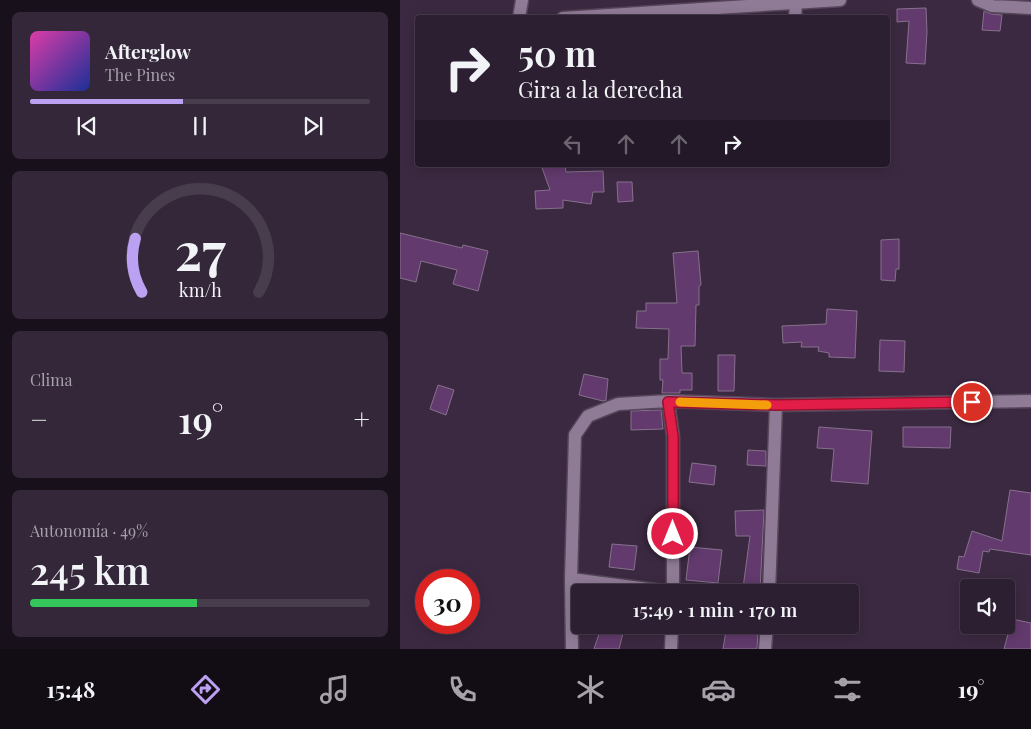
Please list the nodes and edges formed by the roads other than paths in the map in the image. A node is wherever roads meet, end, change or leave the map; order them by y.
1 (522, 0) edge
2 (840, 0) edge
3 (978, 0) edge
4 (796, 3) junction
5 (1031, 8) edge
6 (520, 15) edge
7 (610, 15) edge
8 (795, 15) edge
9 (1031, 401) edge
10 (668, 402) junction
11 (776, 405) junction
12 (571, 579) junction
13 (610, 584) edge
14 (672, 584) edge
15 (769, 584) edge
16 (672, 634) edge
17 (766, 634) edge
18 (572, 649) edge
19 (671, 649) edge
20 (765, 649) edge

1 - 6 street
2 - 4 street
3 - 5 street
4 - 7 street
4 - 8 street
9 - 11 street
10 - 11 street
10 - 12 street
10 - 14 street
11 - 15 street
12 - 13 street
12 - 18 street
16 - 19 street
17 - 20 street

